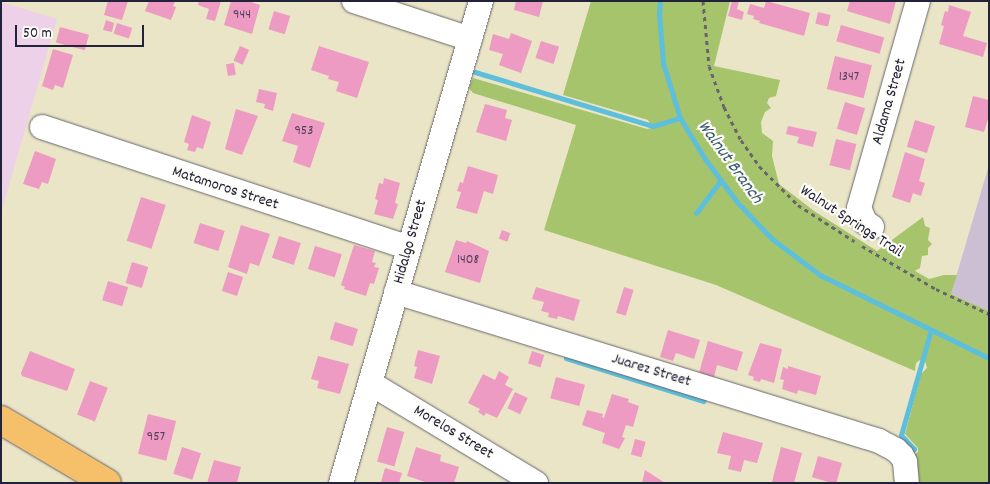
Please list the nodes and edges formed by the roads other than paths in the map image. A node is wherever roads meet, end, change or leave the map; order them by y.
1 (354, 1) edge
2 (481, 1) edge
3 (918, 1) edge
4 (470, 39) junction
5 (42, 127) dead end
6 (872, 228) dead end
7 (409, 248) junction
8 (396, 292) junction
9 (370, 383) junction
10 (1, 420) edge
11 (107, 483) edge
12 (341, 483) edge
13 (536, 483) edge
14 (907, 483) edge

1 - 4 street
2 - 4 street, Hidalgo Street
3 - 6 street, Aldama Street
4 - 7 street, Hidalgo Street
5 - 7 street, Matamoros Street
7 - 8 street, Hidalgo Street
8 - 9 street, Hidalgo Street
8 - 14 street, Juarez Street
9 - 12 street, Hidalgo Street
9 - 13 street, Morelos Street
10 - 11 main road

